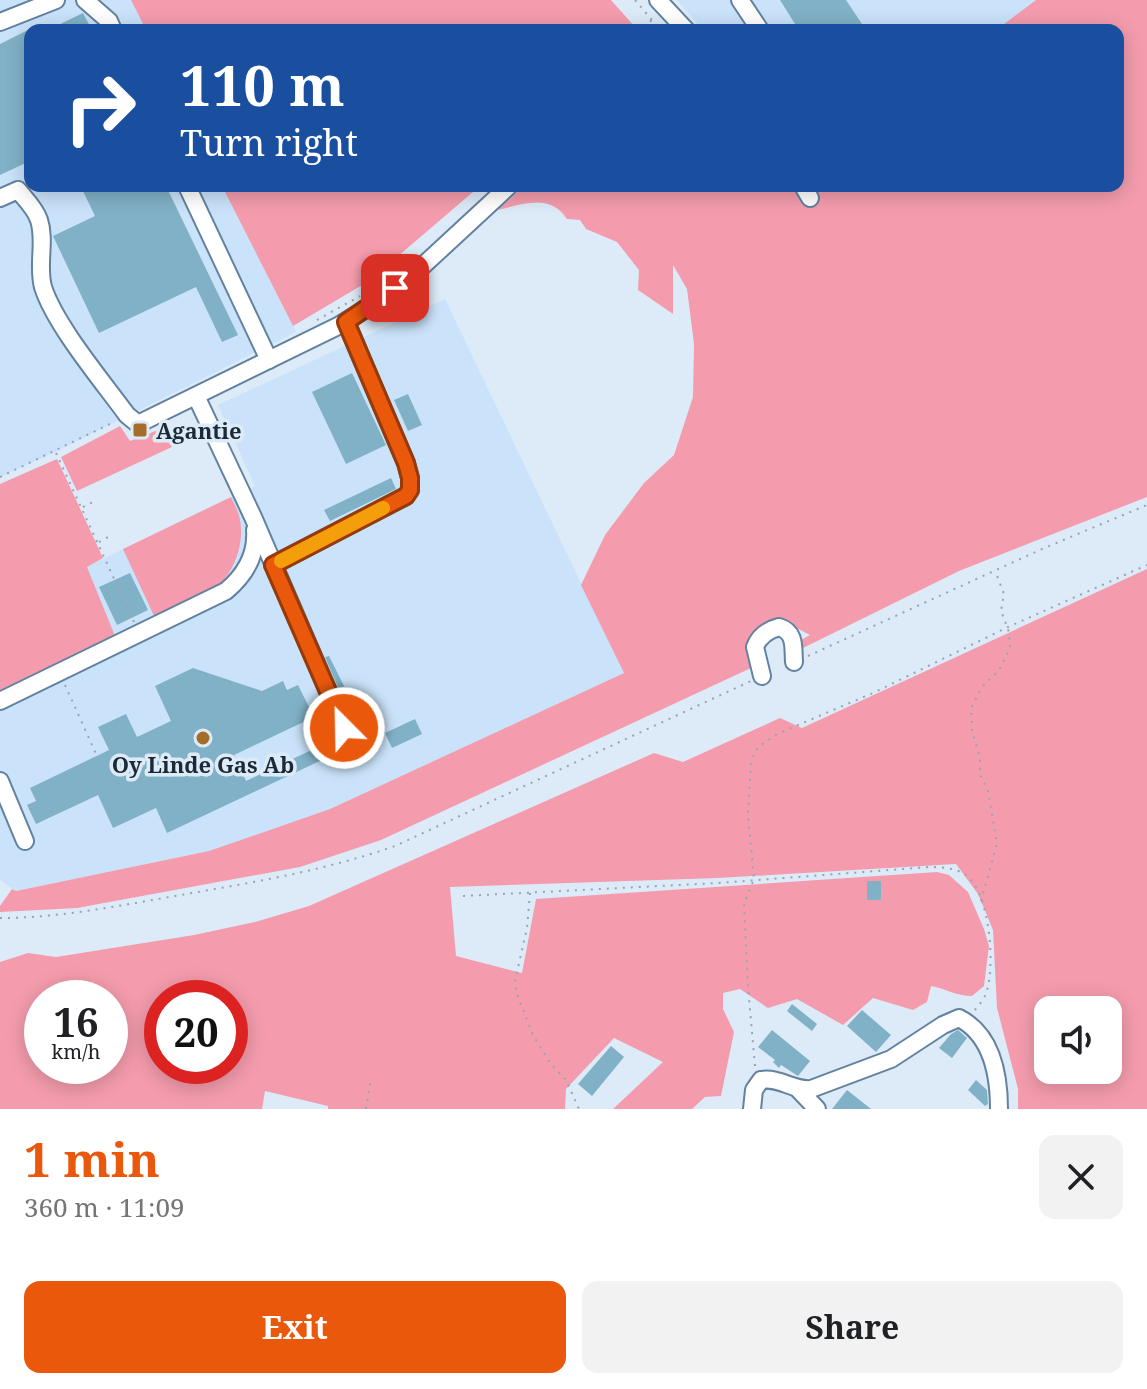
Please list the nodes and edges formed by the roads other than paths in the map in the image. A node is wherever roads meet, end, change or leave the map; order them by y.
1 (56, 0) edge
2 (85, 0) edge
3 (658, 0) edge
4 (740, 0) edge
5 (0, 22) edge
6 (110, 24) edge
7 (677, 24) edge
8 (756, 24) edge
9 (190, 192) edge
10 (503, 192) edge
11 (0, 198) edge
12 (346, 322) junction
13 (269, 360) junction
14 (196, 396) junction
15 (253, 517) junction
16 (273, 565) junction
17 (794, 662) road end
18 (762, 676) road end
19 (0, 701) edge
20 (344, 728) dead end
21 (0, 781) edge
22 (25, 841) dead end
23 (799, 1090) junction
24 (752, 1109) edge
25 (817, 1109) edge
26 (999, 1109) edge

1 - 5 street
2 - 6 street
3 - 7 street
4 - 8 street
9 - 13 street
10 - 12 street
11 - 14 street
12 - 13 street
12 - 16 street
13 - 14 street
14 - 15 street
15 - 16 street
15 - 19 street
16 - 20 street
17 - 18 street
21 - 22 street
23 - 24 street
23 - 25 street
23 - 26 street

